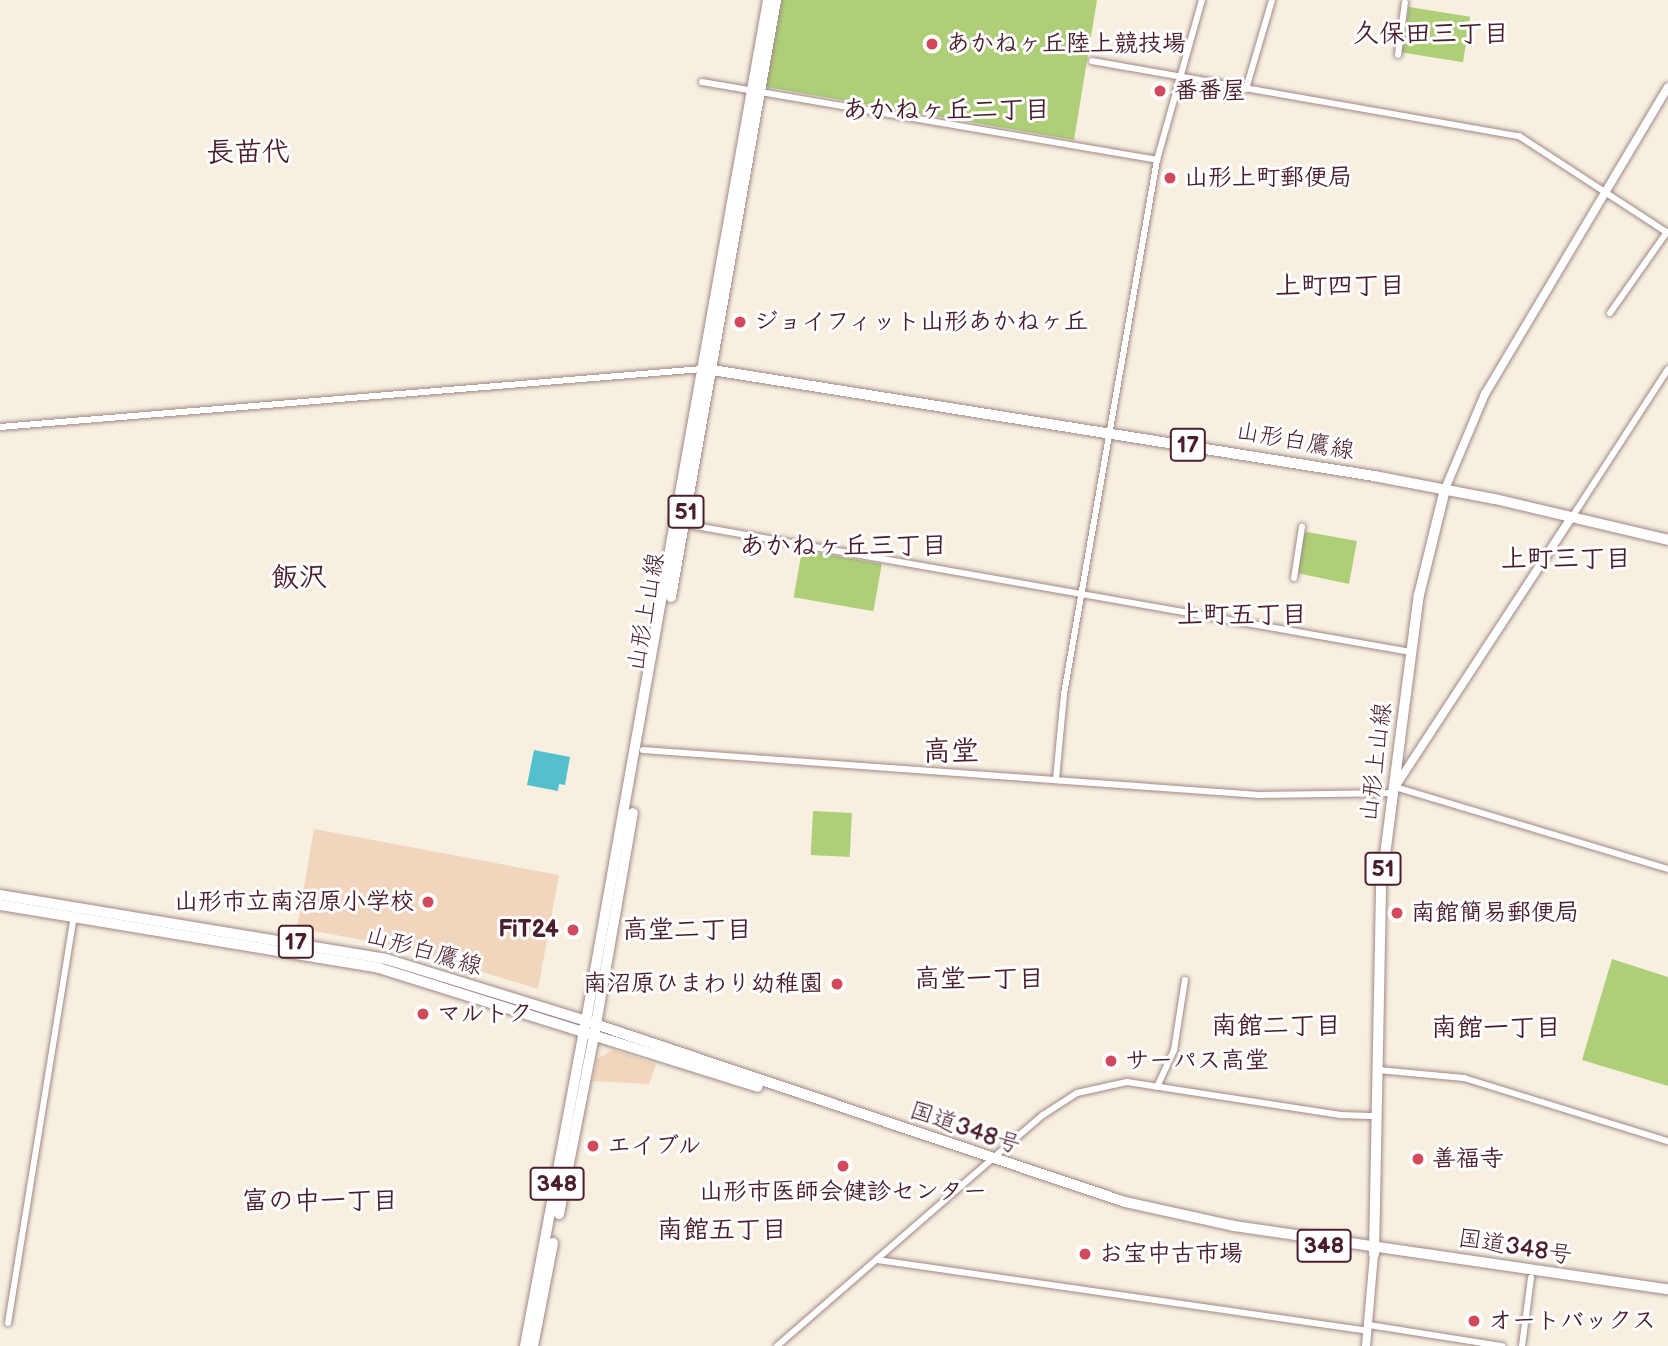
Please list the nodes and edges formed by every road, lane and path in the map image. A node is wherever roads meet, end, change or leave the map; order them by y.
1 (768, 0) edge
2 (776, 0) edge
3 (1202, 0) edge
4 (1272, 0) edge
5 (1405, 2) dead end
6 (1398, 55) dead end
7 (1092, 61) dead end
8 (1181, 77) junction
9 (702, 82) dead end
10 (1668, 87) edge
11 (1246, 89) junction
12 (756, 91) junction
13 (1157, 160) junction
14 (1605, 192) junction
15 (1667, 232) edge
16 (1609, 313) dead end
17 (708, 369) junction
18 (1668, 369) edge
19 (0, 427) edge
20 (1110, 432) junction
21 (1446, 489) junction
22 (1571, 518) junction
23 (684, 524) junction
24 (1302, 527) dead end
25 (1668, 540) edge
26 (1294, 578) dead end
27 (1082, 593) junction
28 (1411, 652) junction
29 (643, 750) junction
30 (1056, 779) junction
31 (1394, 790) junction
32 (1668, 869) edge
33 (0, 895) edge
34 (0, 905) edge
35 (74, 910) junction
36 (1185, 980) dead end
37 (590, 1028) junction
38 (1378, 1070) junction
39 (1157, 1087) junction
40 (1377, 1116) junction
41 (1668, 1141) edge
42 (990, 1163) junction
43 (1375, 1250) junction
44 (877, 1260) junction
45 (1531, 1278) junction
46 (1668, 1289) edge
47 (1668, 1296) edge
48 (8, 1323) dead end
49 (1368, 1328) junction
50 (525, 1346) edge
51 (533, 1346) edge
52 (776, 1346) edge
53 (1366, 1346) edge
54 (1502, 1346) edge
55 (1522, 1346) edge

1 - 12 main road, 山形上山線 / 51
2 - 12 main road, 山形上山線 / 51
3 - 8 street
4 - 11 street
5 - 6 street
7 - 8 street
8 - 11 street
8 - 13 street
9 - 12 street
10 - 14 street
11 - 14 street
12 - 13 street
12 - 17 main road, 山形上山線 / 51
13 - 20 street
14 - 15 street
14 - 21 street
15 - 16 street
17 - 19 street
17 - 20 main road, 山形白鷹線 / 17
17 - 23 main road, 山形上山線 / 51
17 - 37 main road, 山形上山線 / 51
18 - 22 street
20 - 21 main road, 山形白鷹線 / 17
20 - 27 street
21 - 22 main road, 山形白鷹線 / 17
21 - 28 main road, 山形上山線 / 51
22 - 25 main road, 山形白鷹線 / 17
22 - 31 street
23 - 27 street
23 - 29 main road, 山形上山線 / 51
24 - 26 street
27 - 28 street
27 - 30 street
28 - 31 main road, 山形上山線 / 51
29 - 30 street
29 - 37 main road, 山形上山線 / 51
30 - 31 street
31 - 32 street
31 - 38 main road, 山形上山線 / 51
33 - 35 main road, 山形白鷹線 / 17
34 - 35 main road, 山形白鷹線 / 17
35 - 37 main road, 山形白鷹線 / 17
35 - 48 street
36 - 39 street
37 - 42 main road, 国道348号 / 348
37 - 50 main road, 348
37 - 51 main road, 348
38 - 40 main road, 山形上山線 / 51
38 - 41 street
39 - 40 street
39 - 42 street
40 - 43 main road, 山形上山線 / 51
42 - 43 main road, 国道348号 / 348
42 - 44 street
43 - 45 main road, 国道348号 / 348
43 - 46 main road, 国道348号 / 348
43 - 49 street
44 - 49 street
44 - 52 street
45 - 47 main road, 国道348号 / 348
45 - 55 street
49 - 53 street
49 - 54 street

